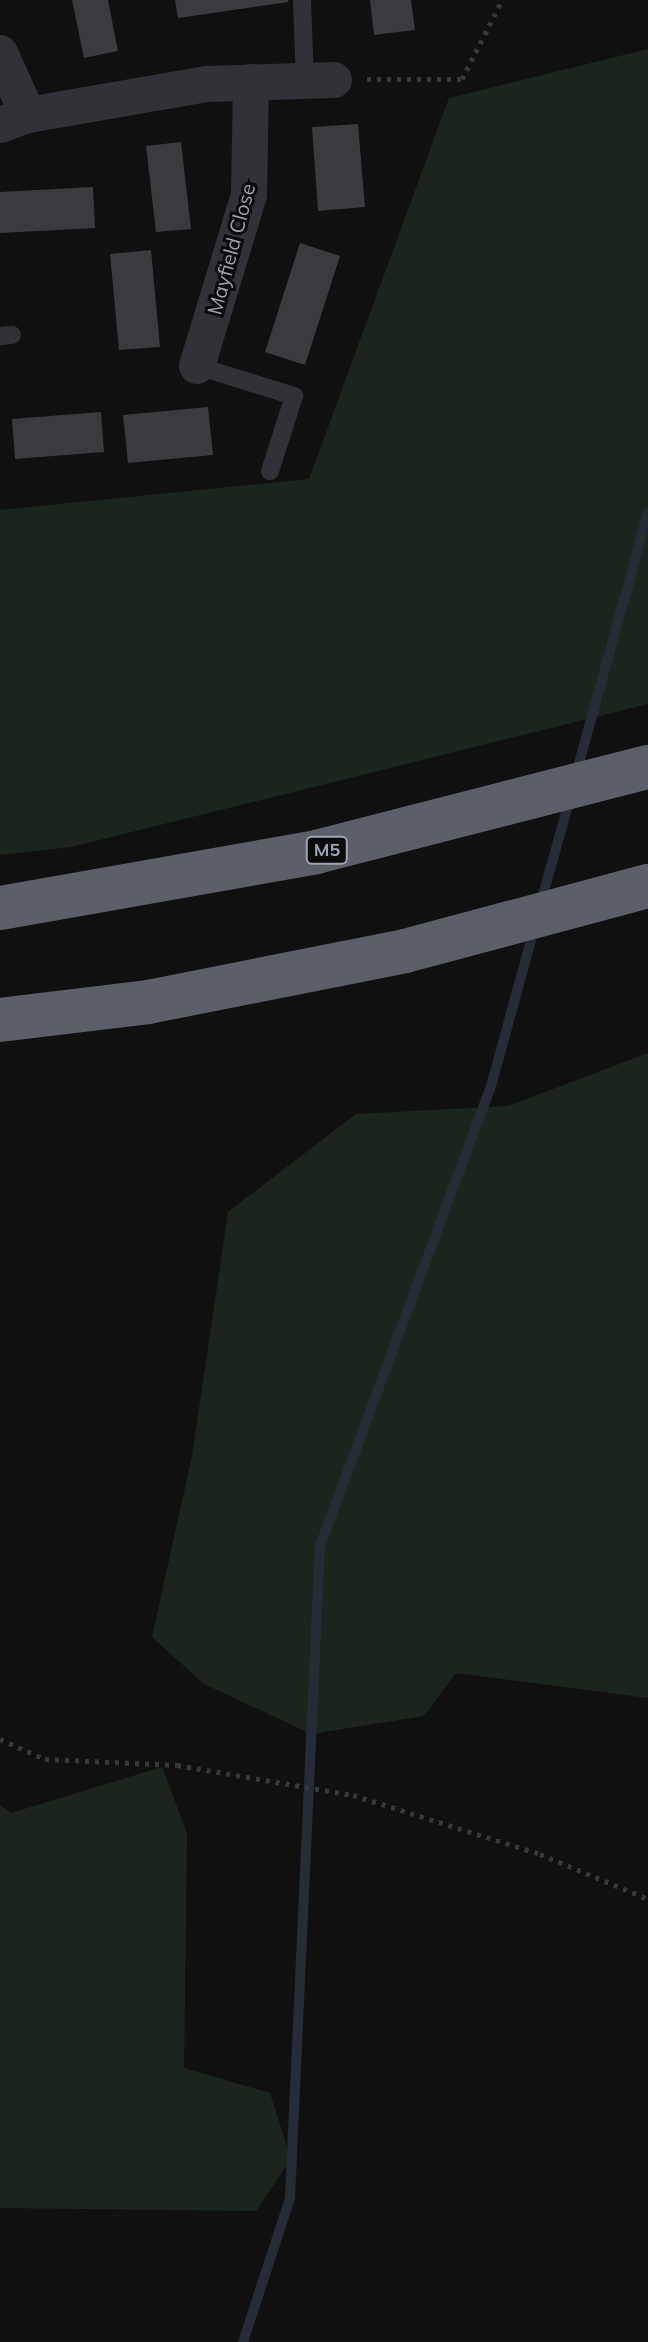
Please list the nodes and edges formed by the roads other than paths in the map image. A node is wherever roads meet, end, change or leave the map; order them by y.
1 (302, 0) edge
2 (0, 53) edge
3 (319, 80) joint
4 (251, 82) junction
5 (14, 120) edge
6 (197, 366) joint
7 (270, 471) dead end
8 (648, 767) edge
9 (648, 886) edge
10 (0, 908) edge
11 (0, 1020) edge

1 - 3 lane
2 - 5 street
3 - 4 street
4 - 5 street
4 - 6 street, Mayfield Close
6 - 7 lane
8 - 10 highway, M5
9 - 11 highway

